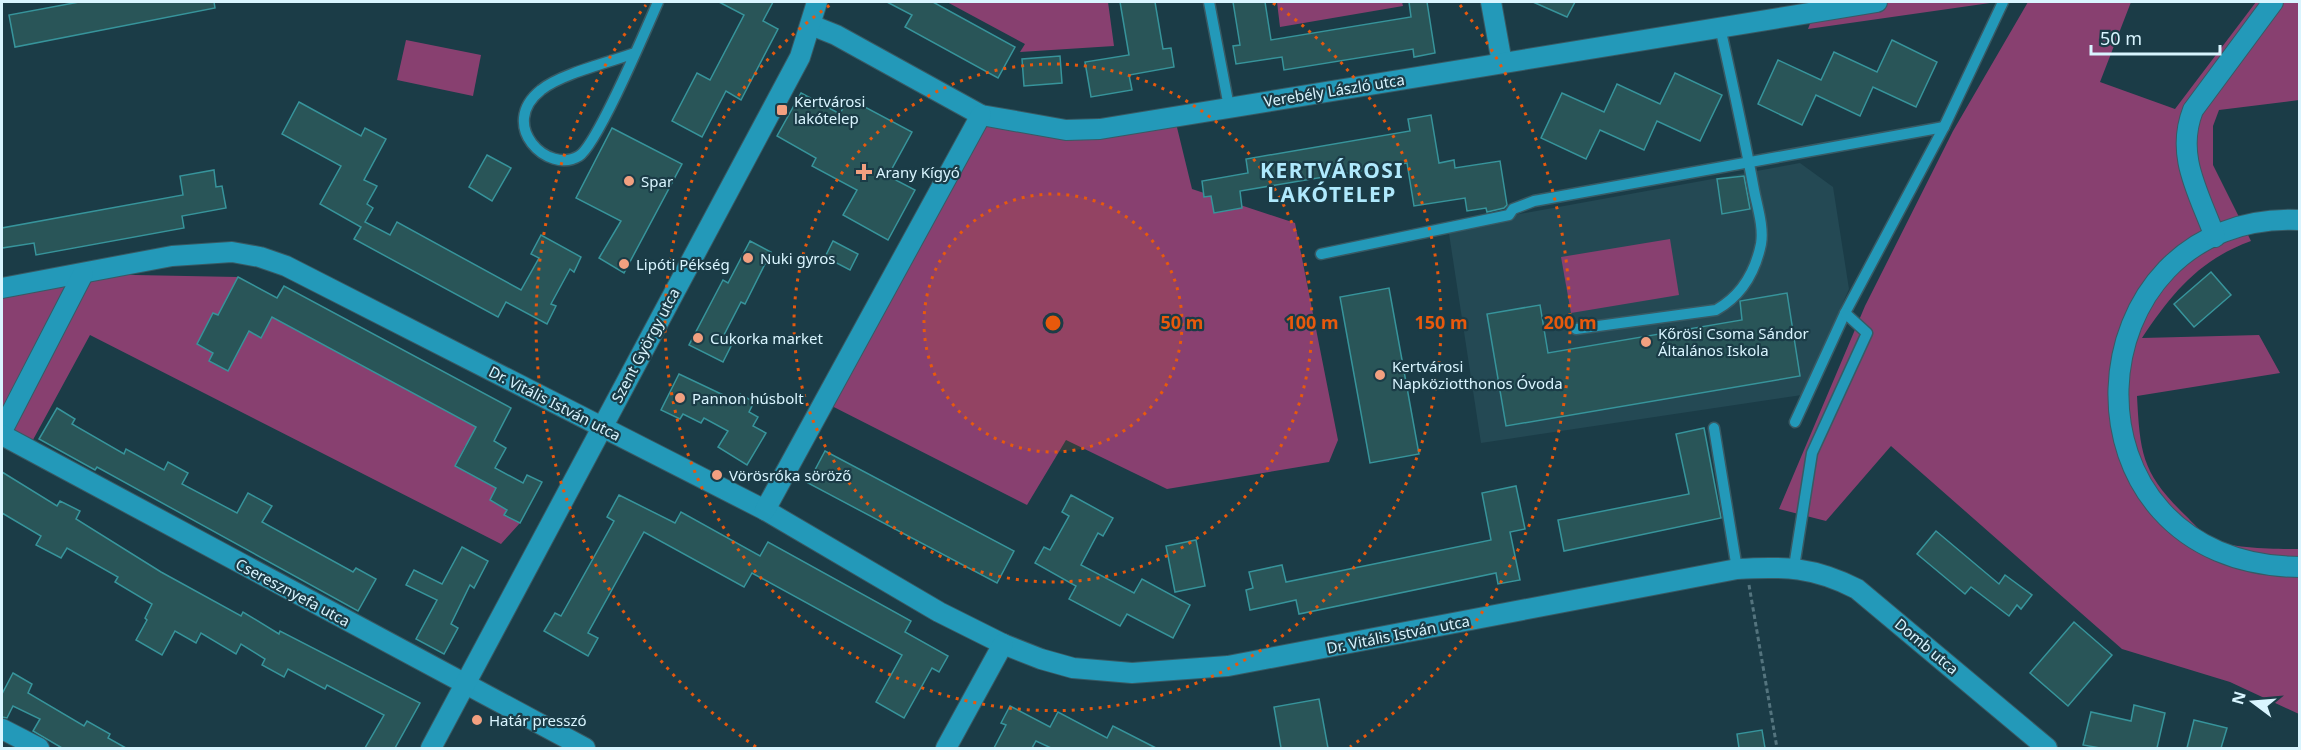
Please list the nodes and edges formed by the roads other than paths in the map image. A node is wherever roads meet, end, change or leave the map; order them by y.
1 (658, 2) edge
2 (817, 2) edge
3 (1209, 2) edge
4 (1491, 2) edge
5 (1877, 2) edge
6 (2003, 2) edge
7 (2273, 2) edge
8 (811, 25) junction
9 (1720, 27) junction
10 (635, 53) junction
11 (1502, 63) junction
12 (1229, 108) junction
13 (981, 115) junction
14 (1944, 128) junction
15 (1749, 162) junction
16 (2300, 220) edge
17 (2215, 237) junction
18 (1321, 254) dead end
19 (83, 274) junction
20 (2, 288) edge
21 (1845, 313) junction
22 (1576, 329) dead end
23 (1795, 422) dead end
24 (601, 426) junction
25 (1714, 428) dead end
26 (2, 433) edge
27 (765, 510) junction
28 (1794, 567) junction
29 (2300, 567) edge
30 (1742, 569) junction
31 (1003, 644) junction
32 (463, 684) junction
33 (2, 729) edge
34 (39, 748) edge
35 (431, 748) edge
36 (585, 748) edge
37 (946, 748) edge
38 (2047, 748) edge

1 - 10 lane
2 - 8 street, Szent György utca
3 - 12 lane
4 - 11 street
5 - 9 street, Verebély László utca
6 - 14 lane
7 - 17 street
8 - 13 street, Verebély László utca
8 - 24 street, Szent György utca
9 - 11 street, Verebély László utca
9 - 15 lane
10 - 10 lane
11 - 12 street, Verebély László utca
12 - 13 street, Verebély László utca
13 - 27 street
14 - 15 lane
14 - 21 lane
15 - 18 lane
15 - 22 lane
16 - 17 street
17 - 29 street
19 - 20 street, Dr. Vitális István utca
19 - 24 street, Dr. Vitális István utca
19 - 26 street
21 - 23 lane
21 - 28 lane
24 - 27 street, Dr. Vitális István utca
24 - 32 street, Szent György utca
25 - 30 lane
26 - 32 street, Cseresznyefa utca
27 - 31 street, Dr. Vitális István utca
28 - 30 street, Dr. Vitális István utca
28 - 38 street, Domb utca
30 - 31 street, Dr. Vitális István utca
31 - 37 street
32 - 35 street, Szent György utca
32 - 36 street, Cseresznyefa utca
33 - 34 street

